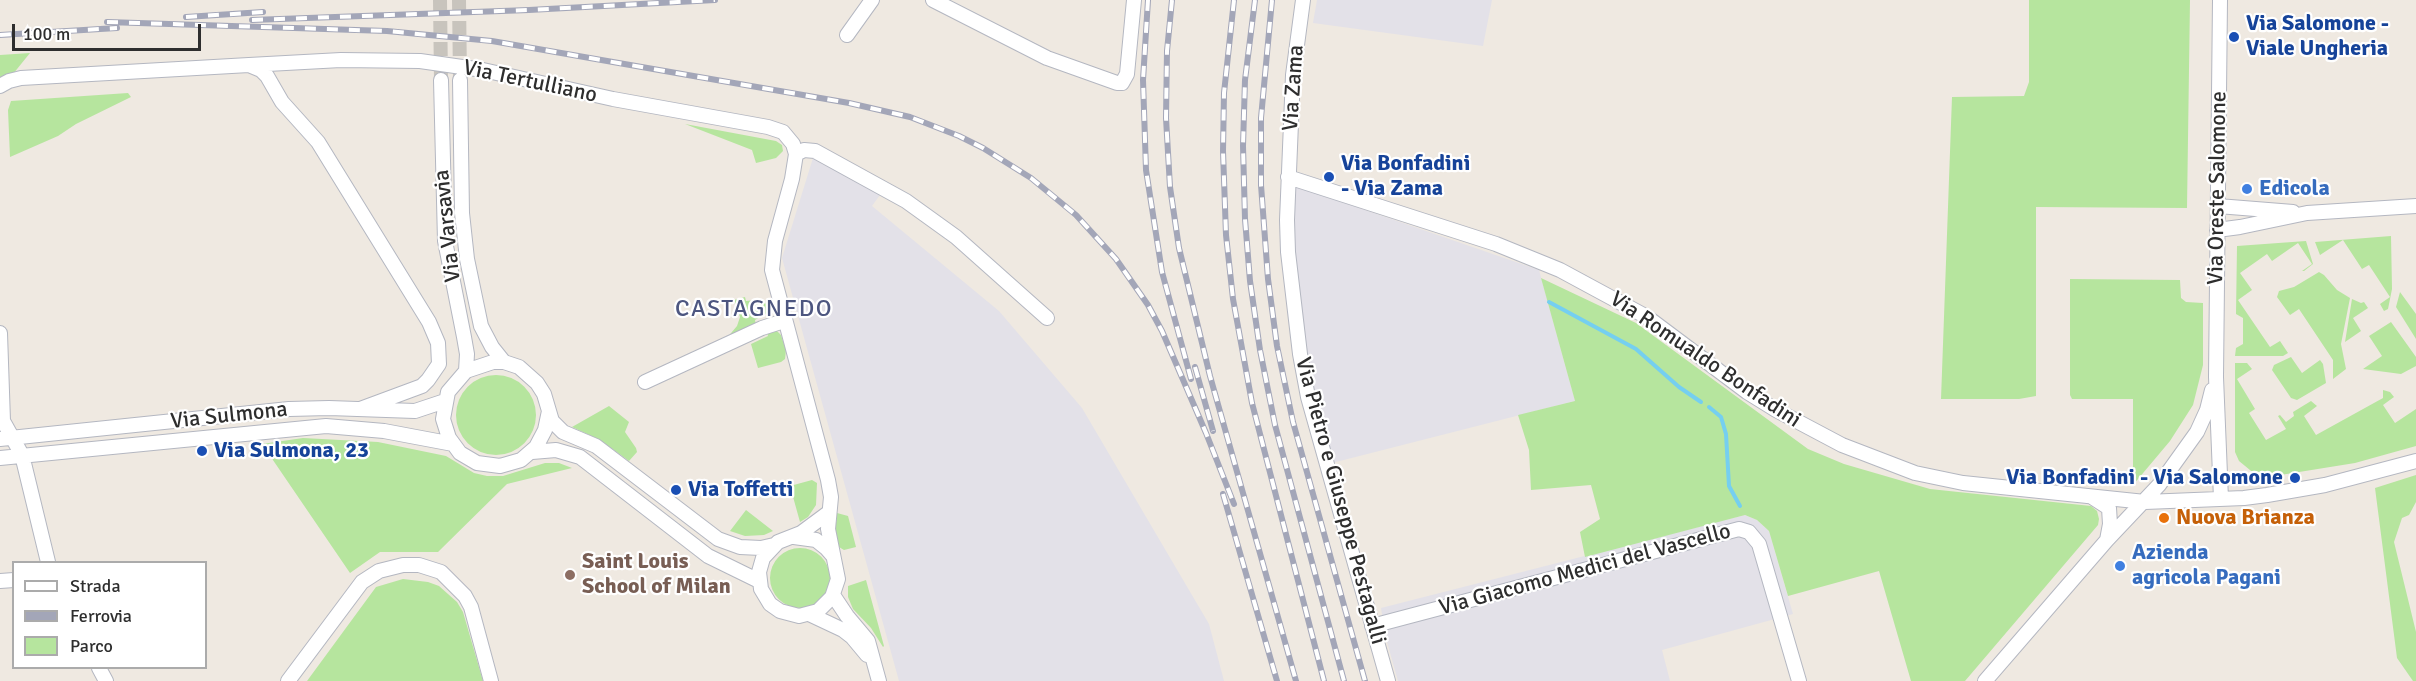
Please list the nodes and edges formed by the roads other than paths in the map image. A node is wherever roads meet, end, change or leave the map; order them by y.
1 (872, 0) edge
2 (933, 0) edge
3 (1134, 0) edge
4 (1303, 0) edge
5 (2220, 0) edge
6 (847, 35) dead end
7 (249, 65) junction
8 (441, 80) tunnel mouth
9 (460, 80) tunnel mouth
10 (0, 86) edge
11 (796, 153) junction
12 (1288, 177) junction
13 (2218, 206) junction
14 (2416, 206) edge
15 (2307, 213) junction
16 (2217, 230) junction
17 (1047, 318) dead end
18 (784, 321) junction
19 (0, 333) edge
20 (504, 362) junction
21 (465, 371) junction
22 (2216, 377) junction
23 (645, 382) dead end
24 (445, 401) junction
25 (360, 409) junction
26 (549, 411) junction
27 (6, 438) edge
28 (453, 444) junction
29 (532, 452) junction
30 (22, 455) junction
31 (0, 458) edge
32 (2416, 461) edge
33 (2090, 496) junction
34 (2221, 499) junction
35 (2145, 502) junction
36 (828, 513) junction
37 (794, 537) junction
38 (2107, 540) junction
39 (774, 545) junction
40 (834, 560) junction
41 (48, 561) edge
42 (759, 581) junction
43 (833, 595) junction
44 (809, 614) junction
45 (1372, 626) junction
46 (875, 667) junction
47 (288, 681) edge
48 (491, 681) edge
49 (879, 681) edge
50 (1388, 681) edge
51 (1799, 681) edge
52 (1985, 681) edge

1 - 6 street
2 - 3 street
4 - 12 street, Via Zama
5 - 13 street, Via Oreste Salomone
7 - 10 street, Via Tertulliano
7 - 11 street, Via Tertulliano
7 - 25 street
8 - 21 street, Via Varsavia
9 - 20 street, Via Varsavia
11 - 17 street
11 - 18 street
12 - 33 street, Via Romualdo Bonfadini
12 - 45 street, Via Pietro e Giuseppe Pestagalli
13 - 15 street
13 - 16 street, Via Oreste Salomone
14 - 15 street
15 - 16 street
16 - 22 street, Via Oreste Salomone
18 - 23 street
18 - 36 street
19 - 27 street
20 - 21 street
20 - 26 street
21 - 24 street
22 - 34 street
22 - 35 street
24 - 25 street, Via Sulmona
24 - 28 street
25 - 27 street, Via Sulmona
26 - 29 street
26 - 39 street
27 - 30 street
28 - 29 street, Via Sulmona
28 - 30 street, Via Sulmona
29 - 42 street, Via Sulmona
30 - 31 street, Via Sulmona
30 - 41 street
32 - 34 street, Via Romualdo Bonfadini
33 - 35 street, Via Romualdo Bonfadini
33 - 38 street
34 - 35 street, Via Romualdo Bonfadini
35 - 38 street
36 - 37 street
36 - 40 street
37 - 39 street
37 - 40 street
38 - 52 street
39 - 42 street
40 - 43 street
42 - 44 street
43 - 44 street
43 - 46 street
44 - 46 street
45 - 50 street, Via Pietro e Giuseppe Pestagalli
45 - 51 street, Via Giacomo Medici del Vascello
46 - 49 street
47 - 48 street

